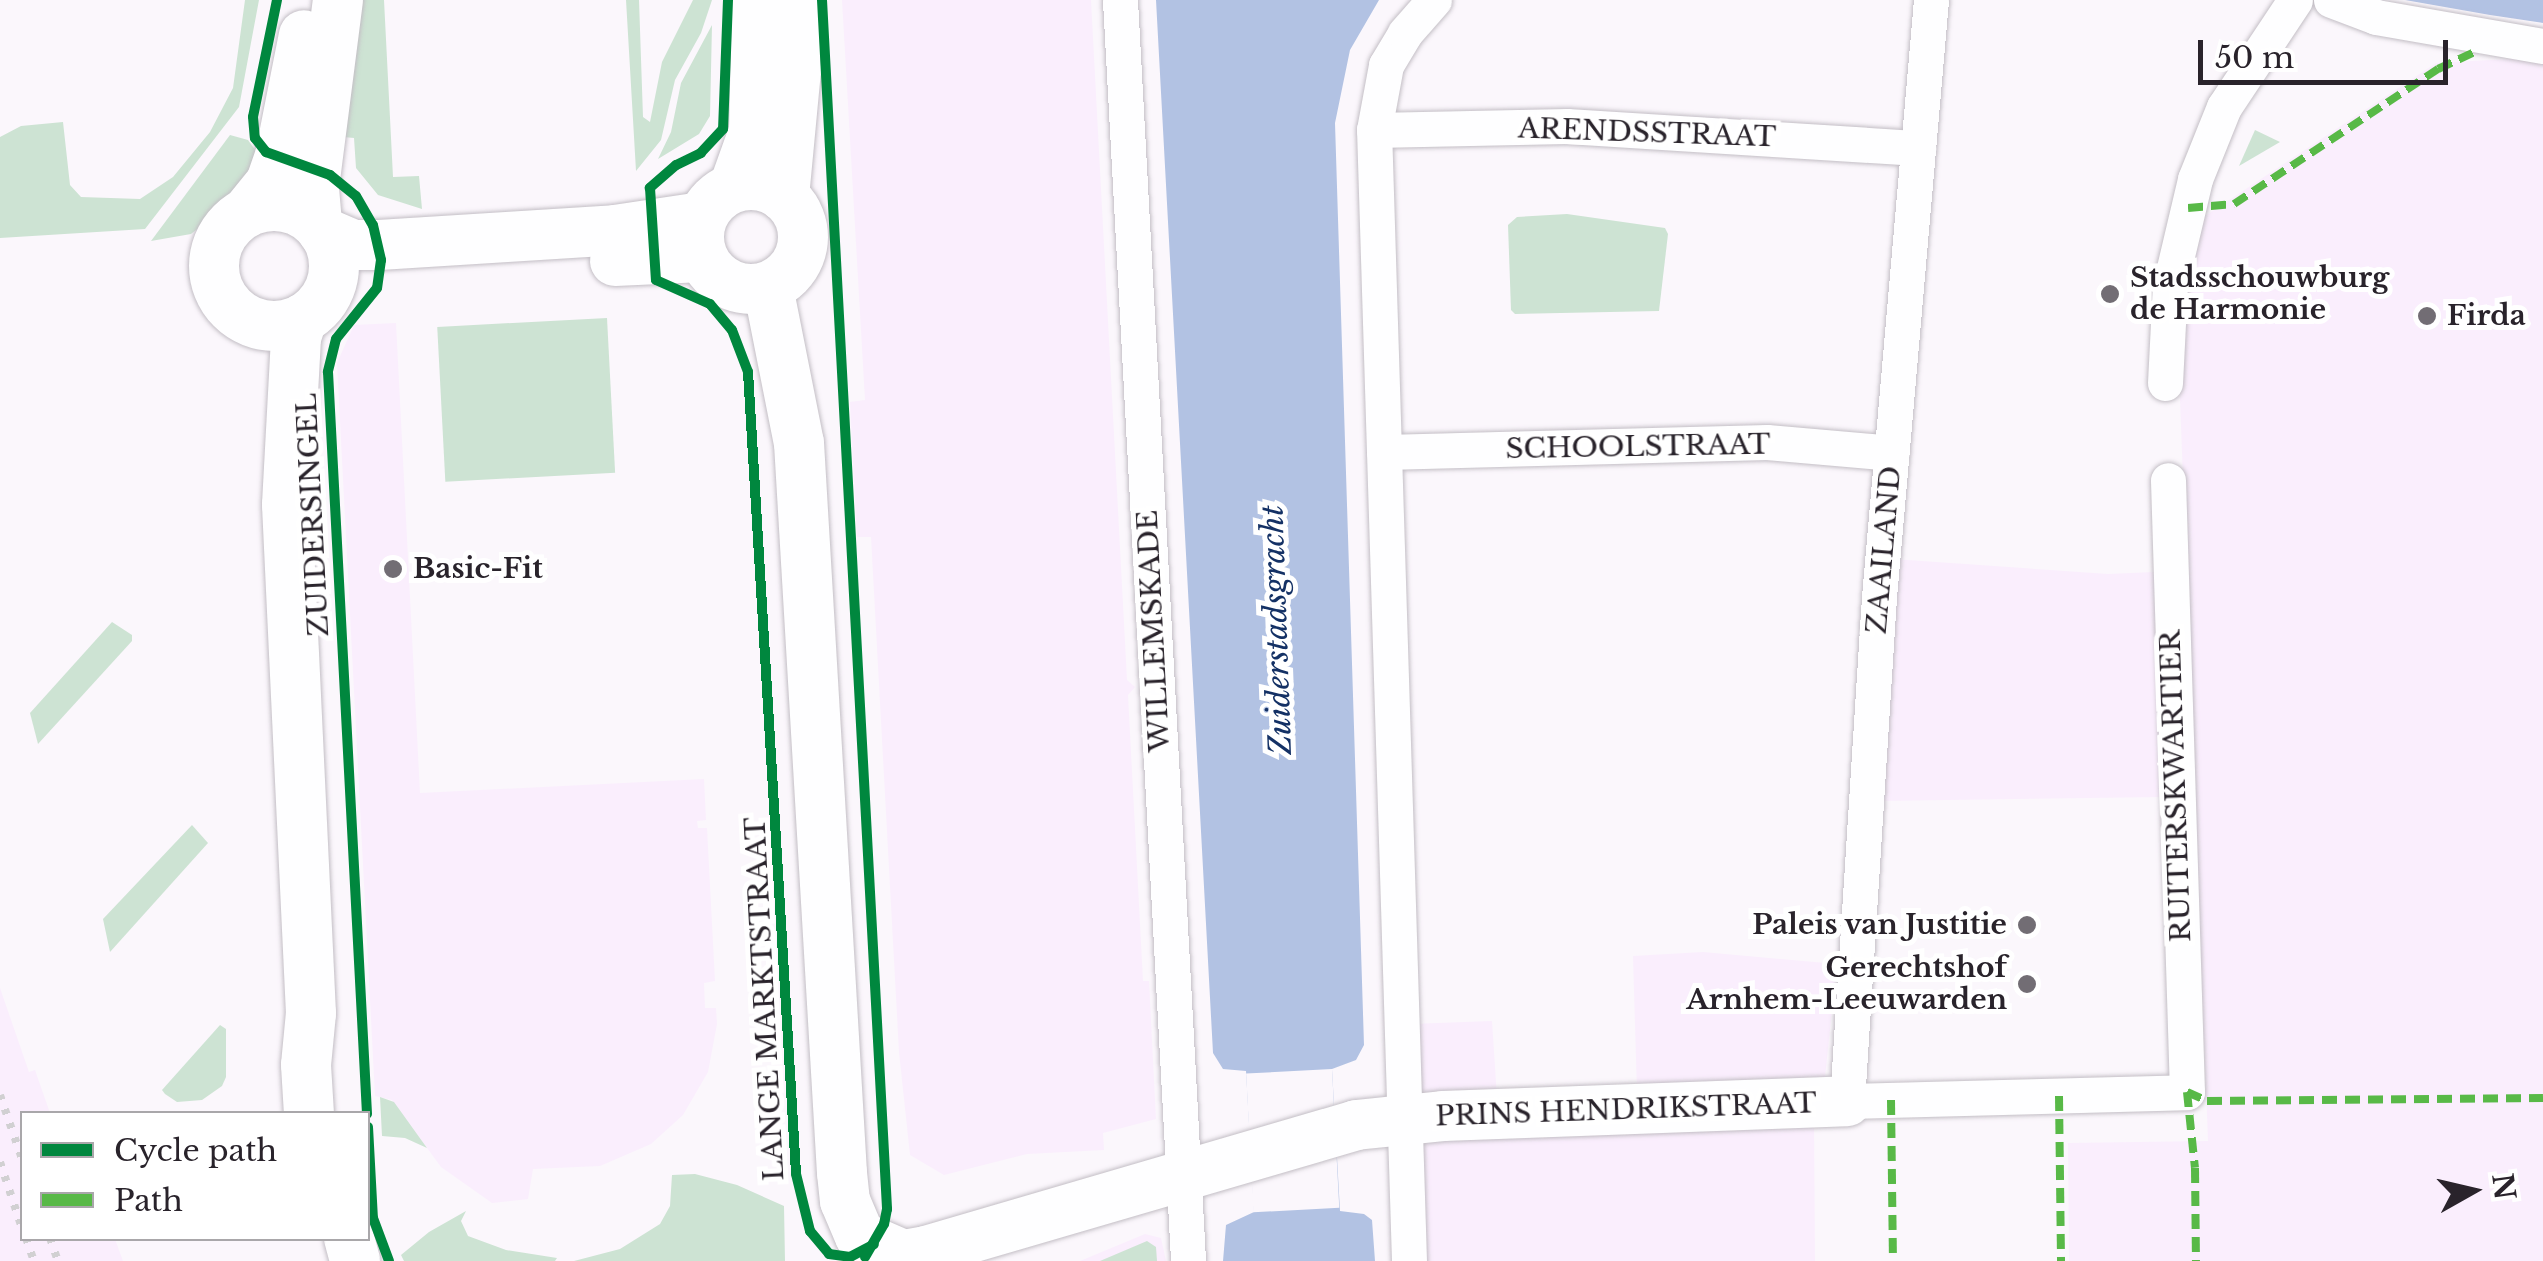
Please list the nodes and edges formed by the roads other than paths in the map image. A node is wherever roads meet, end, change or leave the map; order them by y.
1 (308, 0) edge
2 (338, 0) edge
3 (757, 0) edge
4 (793, 0) edge
5 (1120, 0) edge
6 (1434, 0) edge
7 (1931, 0) edge
8 (2331, 0) edge
9 (2290, 6) edge
10 (2543, 46) edge
11 (1374, 130) junction
12 (1918, 148) junction
13 (784, 196) junction
14 (246, 212) junction
15 (713, 220) junction
16 (320, 227) junction
17 (768, 287) junction
18 (316, 304) junction
19 (252, 322) junction
20 (2164, 382) dead end
21 (1384, 452) junction
22 (1892, 453) junction
23 (2168, 480) dead end
24 (287, 505) junction
25 (312, 1013) junction
26 (1847, 1101) junction
27 (309, 1111) edge
28 (325, 1111) edge
29 (1405, 1119) junction
30 (1183, 1174) junction
31 (875, 1253) edge
32 (1188, 1261) edge
33 (1409, 1261) edge

1 - 14 main road
2 - 16 main road
3 - 15 main road
4 - 13 main road
5 - 30 street, WILLEMSKADE
6 - 11 street
7 - 12 street, ZAAILAND
8 - 10 street
9 - 20 street
11 - 12 street, ARENDSSTRAAT
11 - 21 street
12 - 22 street, ZAAILAND
13 - 15 main road
13 - 17 main road
14 - 16 main road
14 - 19 main road
15 - 16 main road
15 - 17 main road
15 - 18 main road
16 - 18 main road
17 - 31 main road
18 - 19 main road
18 - 24 main road, ZUIDERSINGEL
19 - 24 main road, ZUIDERSINGEL
21 - 22 street, SCHOOLSTRAAT
21 - 29 street
22 - 26 street, ZAAILAND
23 - 26 street, RUITERSKWARTIER
24 - 25 main road, ZUIDERSINGEL
25 - 27 main road, ZUIDERSINGEL
25 - 28 main road, ZUIDERSINGEL
26 - 29 main road, PRINS HENDRIKSTRAAT
29 - 30 main road, PRINS HENDRIKSTRAAT
29 - 33 street
30 - 31 main road, PRINS HENDRIKSTRAAT
30 - 32 street, WILLEMSKADE

